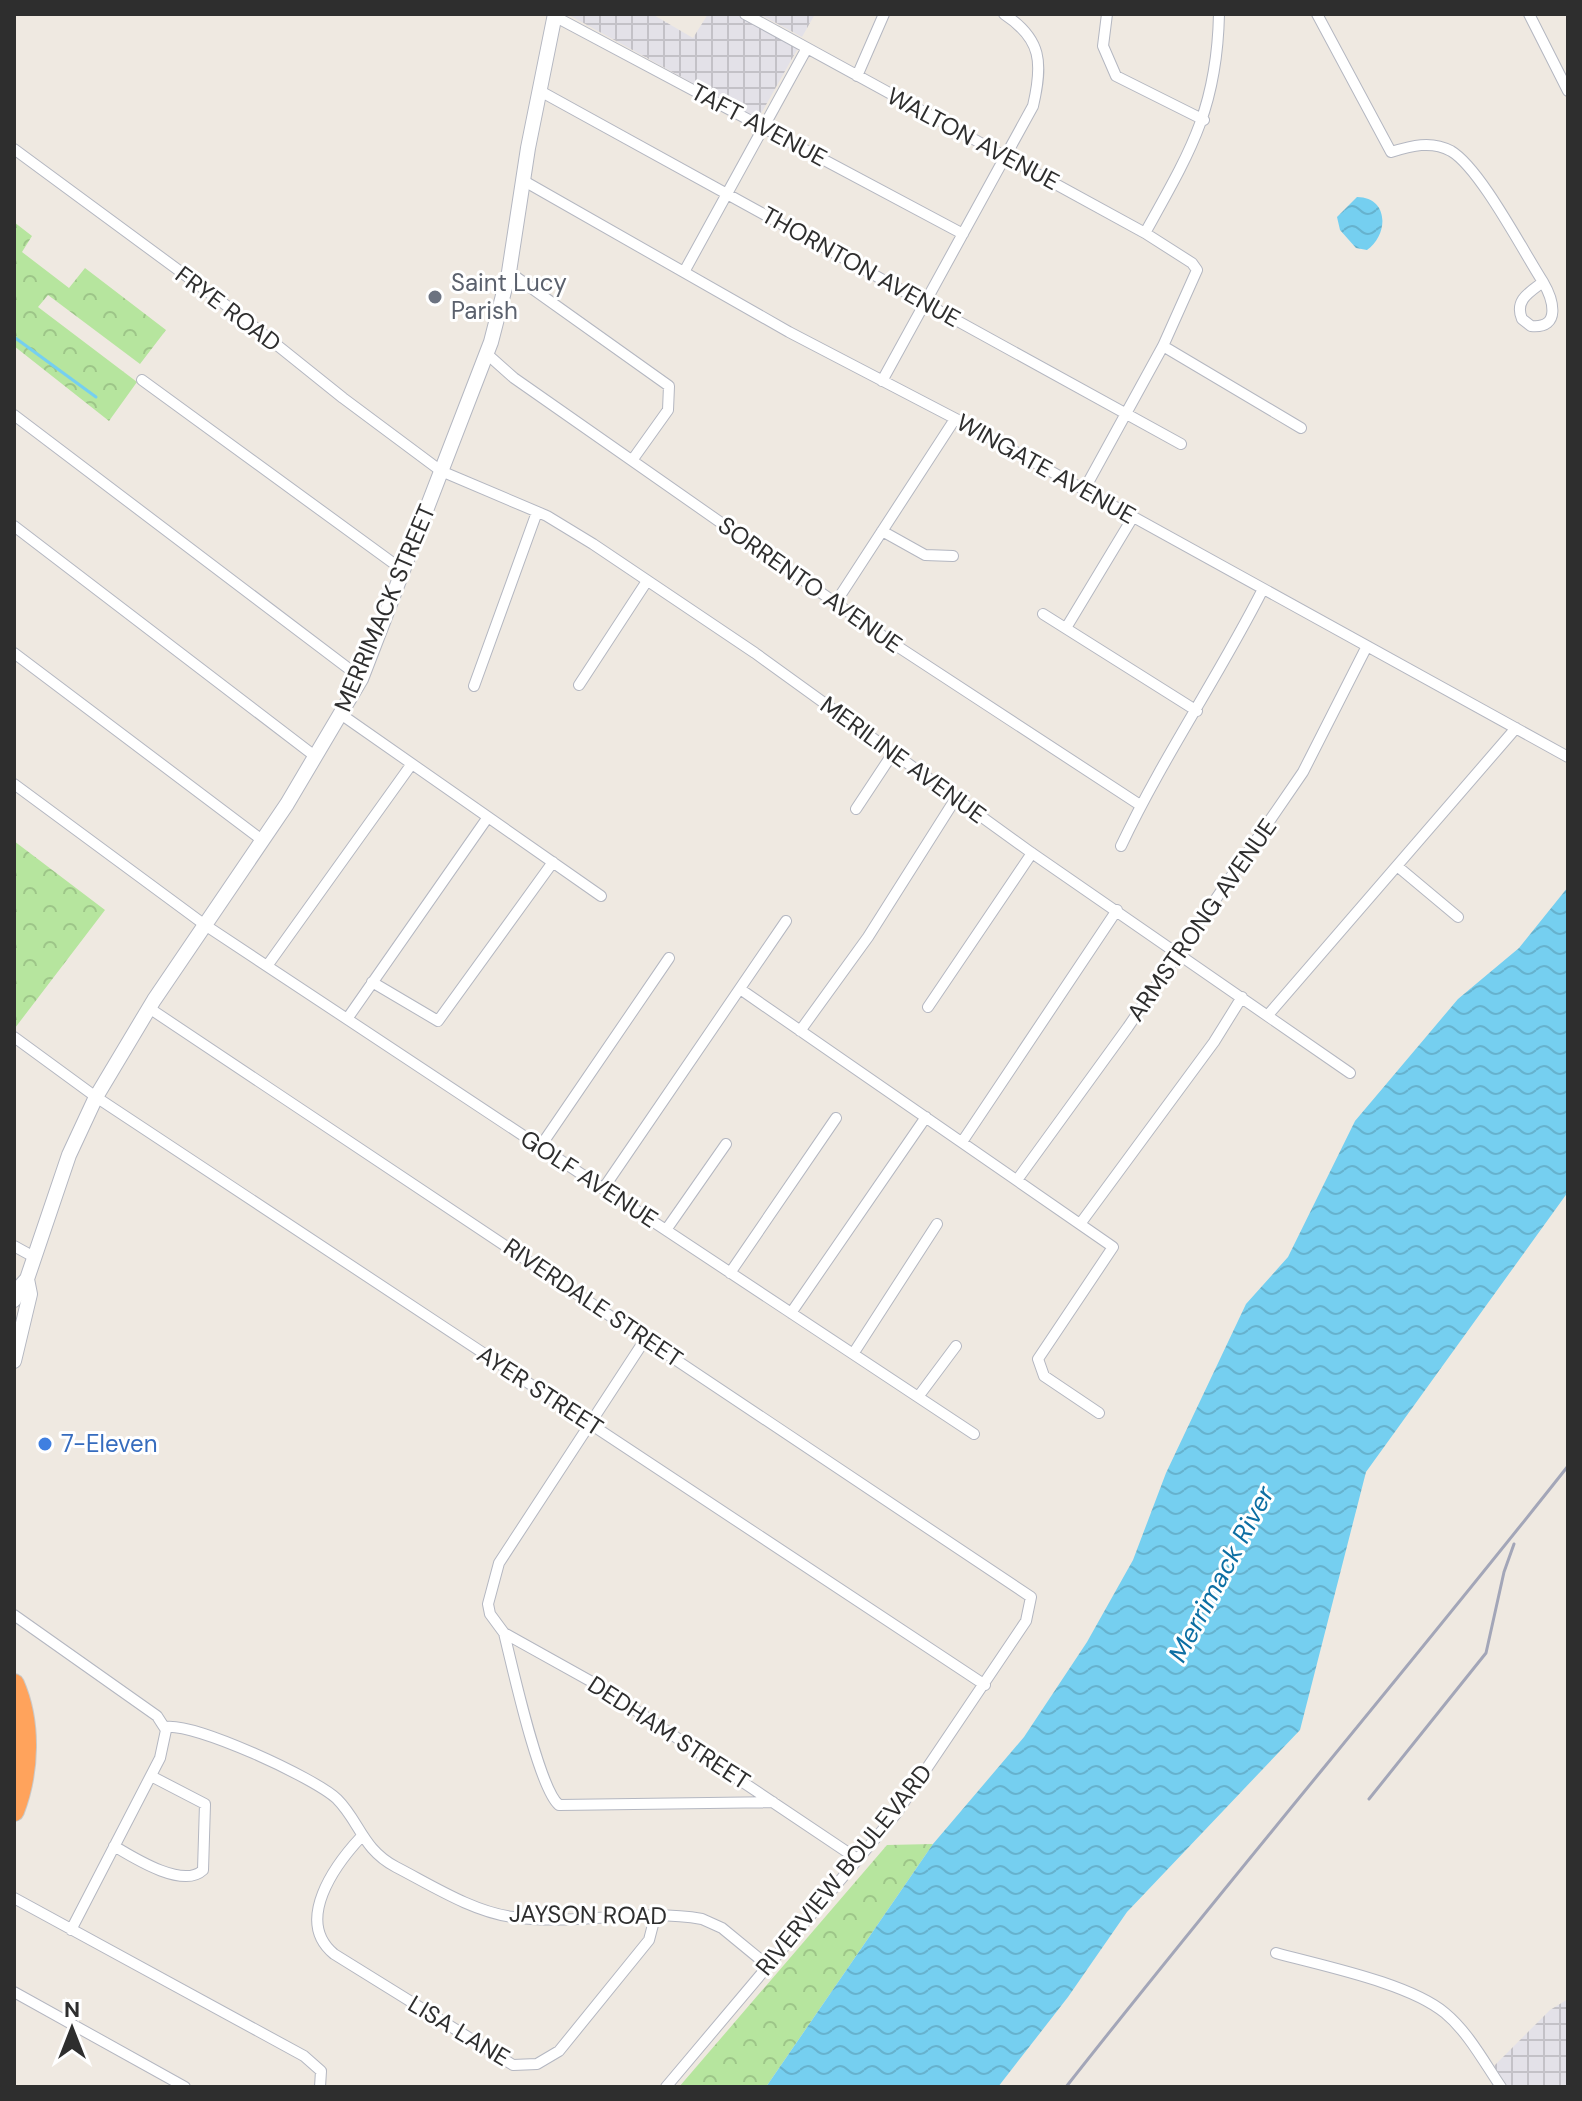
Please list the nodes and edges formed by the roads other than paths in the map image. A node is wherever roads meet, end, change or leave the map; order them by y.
1 (745, 14) edge
2 (884, 14) edge
3 (1004, 14) edge
4 (1107, 14) edge
5 (1219, 14) edge
6 (1317, 14) edge
7 (1529, 14) edge
8 (554, 15) edge
9 (807, 48) junction
10 (857, 76) junction
11 (540, 91) junction
12 (1568, 91) edge
13 (1204, 120) junction
14 (763, 127) junction
15 (14, 149) edge
16 (1006, 157) junction
17 (524, 181) junction
18 (727, 193) junction
19 (1145, 233) junction
20 (963, 234) junction
21 (509, 272) junction
22 (684, 272) junction
23 (1543, 282) dead end
24 (925, 303) junction
25 (1163, 346) junction
26 (487, 354) junction
27 (142, 380) dead end
28 (882, 381) junction
29 (1126, 413) junction
30 (14, 415) edge
31 (955, 419) junction
32 (1301, 428) dead end
33 (1181, 444) dead end
34 (633, 459) junction
35 (441, 471) junction
36 (1084, 490) junction
37 (537, 512) junction
38 (1133, 517) junction
39 (14, 526) edge
40 (882, 531) junction
41 (953, 556) dead end
42 (404, 571) junction
43 (647, 581) junction
44 (1263, 589) junction
45 (836, 602) junction
46 (1043, 614) dead end
47 (1066, 628) junction
48 (1367, 646) junction
49 (14, 653) edge
50 (361, 678) junction
51 (579, 685) dead end
52 (474, 686) dead end
53 (1197, 711) junction
54 (342, 715) junction
55 (1516, 728) junction
56 (893, 753) junction
57 (316, 757) junction
58 (1568, 757) edge
59 (411, 765) junction
60 (14, 784) edge
61 (956, 798) junction
62 (1140, 805) junction
63 (856, 809) dead end
64 (488, 817) junction
65 (262, 840) junction
66 (1121, 846) dead end
67 (1032, 853) junction
68 (553, 862) junction
69 (1397, 866) junction
70 (601, 896) dead end
71 (1117, 910) junction
72 (1458, 917) dead end
73 (786, 921) dead end
74 (205, 925) junction
75 (1177, 953) junction
76 (669, 958) dead end
77 (267, 966) junction
78 (372, 982) junction
79 (740, 989) junction
80 (1242, 997) junction
81 (928, 1007) dead end
82 (149, 1008) junction
83 (1268, 1015) junction
84 (347, 1019) junction
85 (800, 1031) junction
86 (14, 1037) edge
87 (1350, 1073) dead end
88 (96, 1097) junction
89 (926, 1117) junction
90 (836, 1118) dead end
91 (962, 1142) junction
92 (726, 1144) dead end
93 (540, 1147) junction
94 (1017, 1180) junction
95 (603, 1189) junction
96 (937, 1224) dead end
97 (1080, 1224) junction
98 (666, 1230) junction
99 (14, 1246) edge
100 (34, 1257) junction
101 (730, 1273) junction
102 (27, 1279) junction
103 (14, 1300) edge
104 (791, 1313) junction
105 (646, 1338) junction
106 (956, 1346) dead end
107 (853, 1354) junction
108 (14, 1361) edge
109 (918, 1397) junction
110 (1099, 1413) dead end
111 (590, 1423) junction
112 (974, 1434) dead end
113 (1033, 1603) joint
114 (14, 1615) edge
115 (504, 1633) junction
116 (14, 1684) edge
117 (985, 1685) junction
118 (165, 1727) junction
119 (151, 1776) junction
120 (773, 1802) junction
121 (14, 1811) edge
122 (361, 1837) junction
123 (114, 1846) junction
124 (856, 1858) junction
125 (14, 1898) edge
126 (655, 1917) junction
127 (71, 1930) junction
128 (1276, 1953) dead end
129 (767, 1965) junction
130 (14, 1992) edge
131 (185, 2087) edge
132 (320, 2087) edge
133 (666, 2087) edge
134 (1501, 2087) edge

1 - 9 street, WALTON AVENUE
2 - 10 street
3 - 16 street
4 - 13 street
5 - 13 street
6 - 23 street
7 - 12 street
8 - 11 main road, MERRIMACK STREET
8 - 14 street, TAFT AVENUE
9 - 10 street, WALTON AVENUE
9 - 14 street
10 - 16 street, WALTON AVENUE
11 - 17 main road, MERRIMACK STREET
11 - 18 street, THORNTON AVENUE
13 - 19 street
14 - 18 street
14 - 20 street, TAFT AVENUE
15 - 35 street, FRYE ROAD
16 - 19 street, WALTON AVENUE
16 - 20 street
17 - 21 main road, MERRIMACK STREET
17 - 22 street, WINGATE AVENUE
18 - 22 street
18 - 24 street, THORNTON AVENUE
19 - 25 street, WALTON AVENUE
20 - 24 street
21 - 26 main road, MERRIMACK STREET
21 - 34 street
22 - 28 street, WINGATE AVENUE
24 - 28 street
24 - 29 street, THORNTON AVENUE
25 - 29 street
25 - 32 street
26 - 34 street, SORRENTO AVENUE
26 - 35 main road, MERRIMACK STREET
27 - 42 street
28 - 31 street, WINGATE AVENUE
29 - 33 street, THORNTON AVENUE
29 - 36 street
30 - 50 street
31 - 36 street, WINGATE AVENUE
31 - 40 street
34 - 45 street, SORRENTO AVENUE
35 - 37 street, MERILINE AVENUE
35 - 42 main road, MERRIMACK STREET
36 - 38 street, WINGATE AVENUE
37 - 43 street, MERILINE AVENUE
37 - 52 street
38 - 44 street, WINGATE AVENUE
38 - 47 street
39 - 57 street
40 - 41 street
40 - 45 street
42 - 50 main road, MERRIMACK STREET
43 - 51 street
43 - 56 street, MERILINE AVENUE
44 - 48 street, WINGATE AVENUE
44 - 53 street
45 - 62 street, SORRENTO AVENUE
46 - 47 street
47 - 53 street
48 - 55 street, WINGATE AVENUE
48 - 75 street, ARMSTRONG AVENUE
49 - 65 street
50 - 54 main road, MERRIMACK STREET
53 - 62 street
54 - 57 main road, MERRIMACK STREET
54 - 59 street
55 - 58 street, WINGATE AVENUE
55 - 69 street
56 - 61 street, MERILINE AVENUE
56 - 63 street
57 - 65 main road, MERRIMACK STREET
59 - 64 street
59 - 77 street
60 - 74 street, GOLF AVENUE
61 - 67 street, MERILINE AVENUE
61 - 85 street
62 - 66 street
64 - 68 street
64 - 78 street
65 - 74 main road, MERRIMACK STREET
67 - 71 street, MERILINE AVENUE
67 - 81 street
68 - 70 street
68 - 78 street
69 - 72 street
69 - 83 street
71 - 75 street, MERILINE AVENUE
71 - 91 street
73 - 79 street
74 - 77 street, GOLF AVENUE
74 - 82 main road, MERRIMACK STREET
75 - 80 street, MERILINE AVENUE
75 - 94 street, ARMSTRONG AVENUE
76 - 93 street
77 - 84 street, GOLF AVENUE
78 - 84 street
79 - 85 street
79 - 95 street
80 - 83 street, MERILINE AVENUE
80 - 97 street
82 - 88 main road, MERRIMACK STREET
82 - 105 street, RIVERDALE STREET
83 - 87 street, MERILINE AVENUE
84 - 93 street, GOLF AVENUE
85 - 89 street
86 - 88 street, AYER STREET
88 - 100 main road, MERRIMACK STREET
88 - 111 street, AYER STREET
89 - 91 street
89 - 104 street
90 - 101 street
91 - 94 street
92 - 98 street
93 - 95 street, GOLF AVENUE
94 - 97 street
95 - 98 street, GOLF AVENUE
96 - 107 street
97 - 110 street
98 - 101 street, GOLF AVENUE
99 - 100 street
100 - 102 main road, MERRIMACK STREET
101 - 104 street, GOLF AVENUE
102 - 103 main road
102 - 108 main road
104 - 107 street, GOLF AVENUE
105 - 111 street
105 - 113 street, RIVERDALE STREET
106 - 109 street
107 - 109 street, GOLF AVENUE
109 - 112 street, GOLF AVENUE
111 - 115 street, DEDHAM STREET
111 - 117 street, AYER STREET
113 - 117 street, RIVERVIEW BOULEVARD
114 - 118 street
115 - 120 street, DEDHAM STREET
115 - 120 street
116 - 121 highway
117 - 124 street, RIVERVIEW BOULEVARD
118 - 119 street
118 - 122 street, JAYSON ROAD
119 - 123 street
119 - 123 street
120 - 124 street, DEDHAM STREET
122 - 126 street, JAYSON ROAD
122 - 126 street, LISA LANE
123 - 127 street
124 - 129 street, RIVERVIEW BOULEVARD
125 - 127 street
126 - 129 street, JAYSON ROAD
127 - 132 street
128 - 134 street
129 - 133 street, RIVERVIEW BOULEVARD
130 - 131 street

